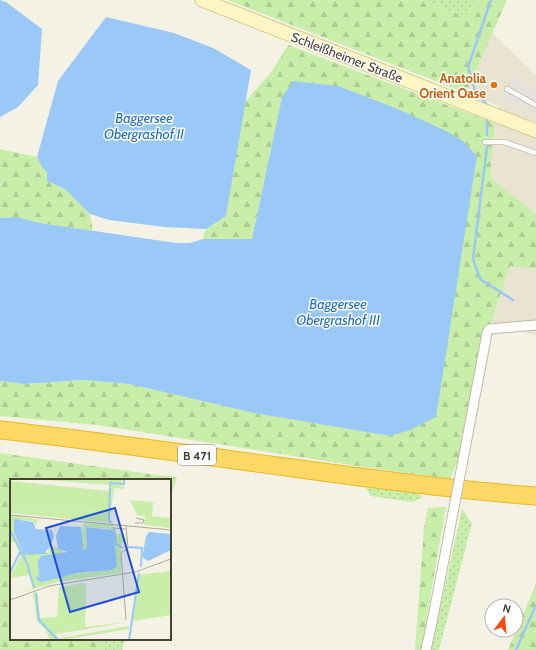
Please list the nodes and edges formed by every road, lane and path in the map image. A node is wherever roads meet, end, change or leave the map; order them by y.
1 (202, 0) edge
2 (507, 89) dead end
3 (536, 105) edge
4 (536, 131) edge
5 (485, 142) dead end
6 (536, 153) edge
7 (536, 325) edge
8 (0, 430) edge
9 (536, 496) edge
10 (426, 650) edge

1 - 4 main road, Schleißheimer Straße
2 - 3 lane
5 - 6 lane
7 - 10 street, bridge
8 - 9 highway, B 471

